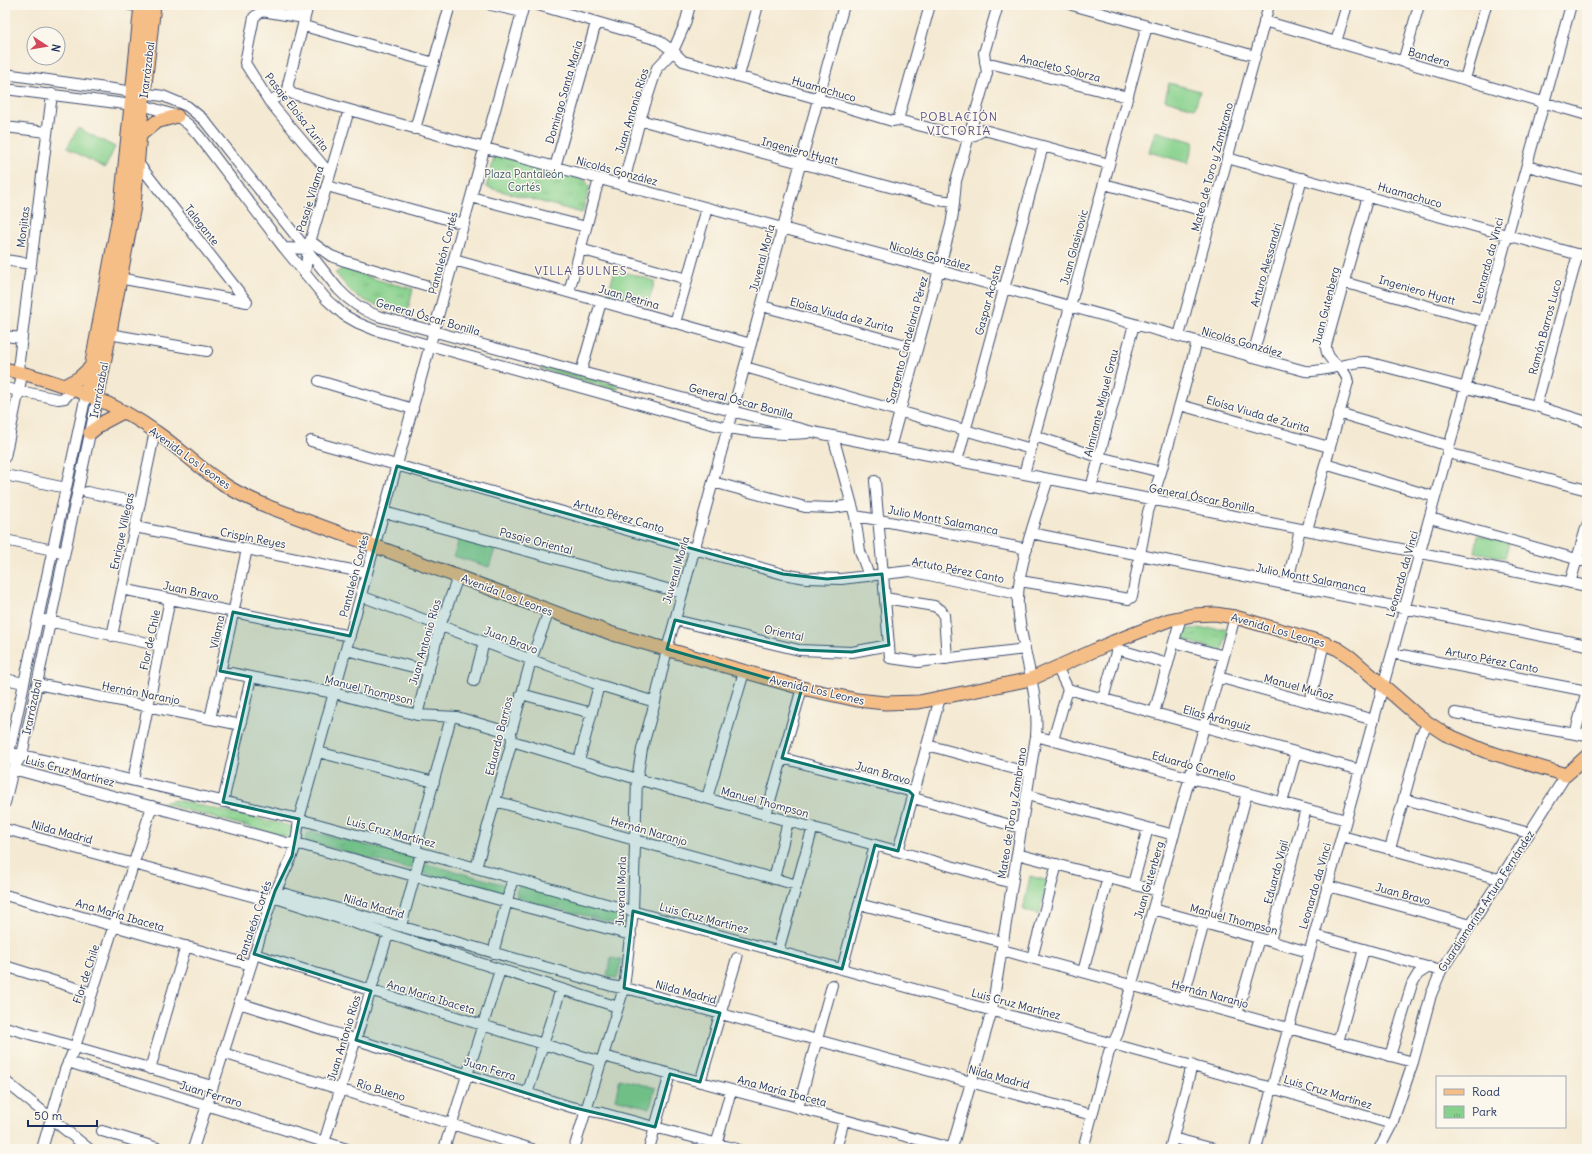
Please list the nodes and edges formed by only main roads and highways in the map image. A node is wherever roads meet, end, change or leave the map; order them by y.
1 (144, 6) edge
2 (137, 98) junction
3 (177, 116) road end
4 (139, 136) junction
5 (92, 366) junction
6 (5, 369) edge
7 (68, 388) junction
8 (92, 397) junction
9 (123, 412) junction
10 (90, 433) road end
11 (1587, 756) edge
12 (1566, 775) joint

1 - 2 main road, Irarrázabal
2 - 4 main road, Irarrázabal
2 - 5 main road, Irarrázabal
3 - 4 main road
4 - 8 main road, Irarrázabal
5 - 7 main road
5 - 8 main road, Irarrázabal
6 - 7 main road, Avenida Los Leones
7 - 8 main road, Avenida Los Leones
8 - 9 main road, Avenida Los Leones
9 - 10 main road
9 - 12 main road, Avenida Los Leones
11 - 12 main road, Guardiamarina Arturo Fernández

